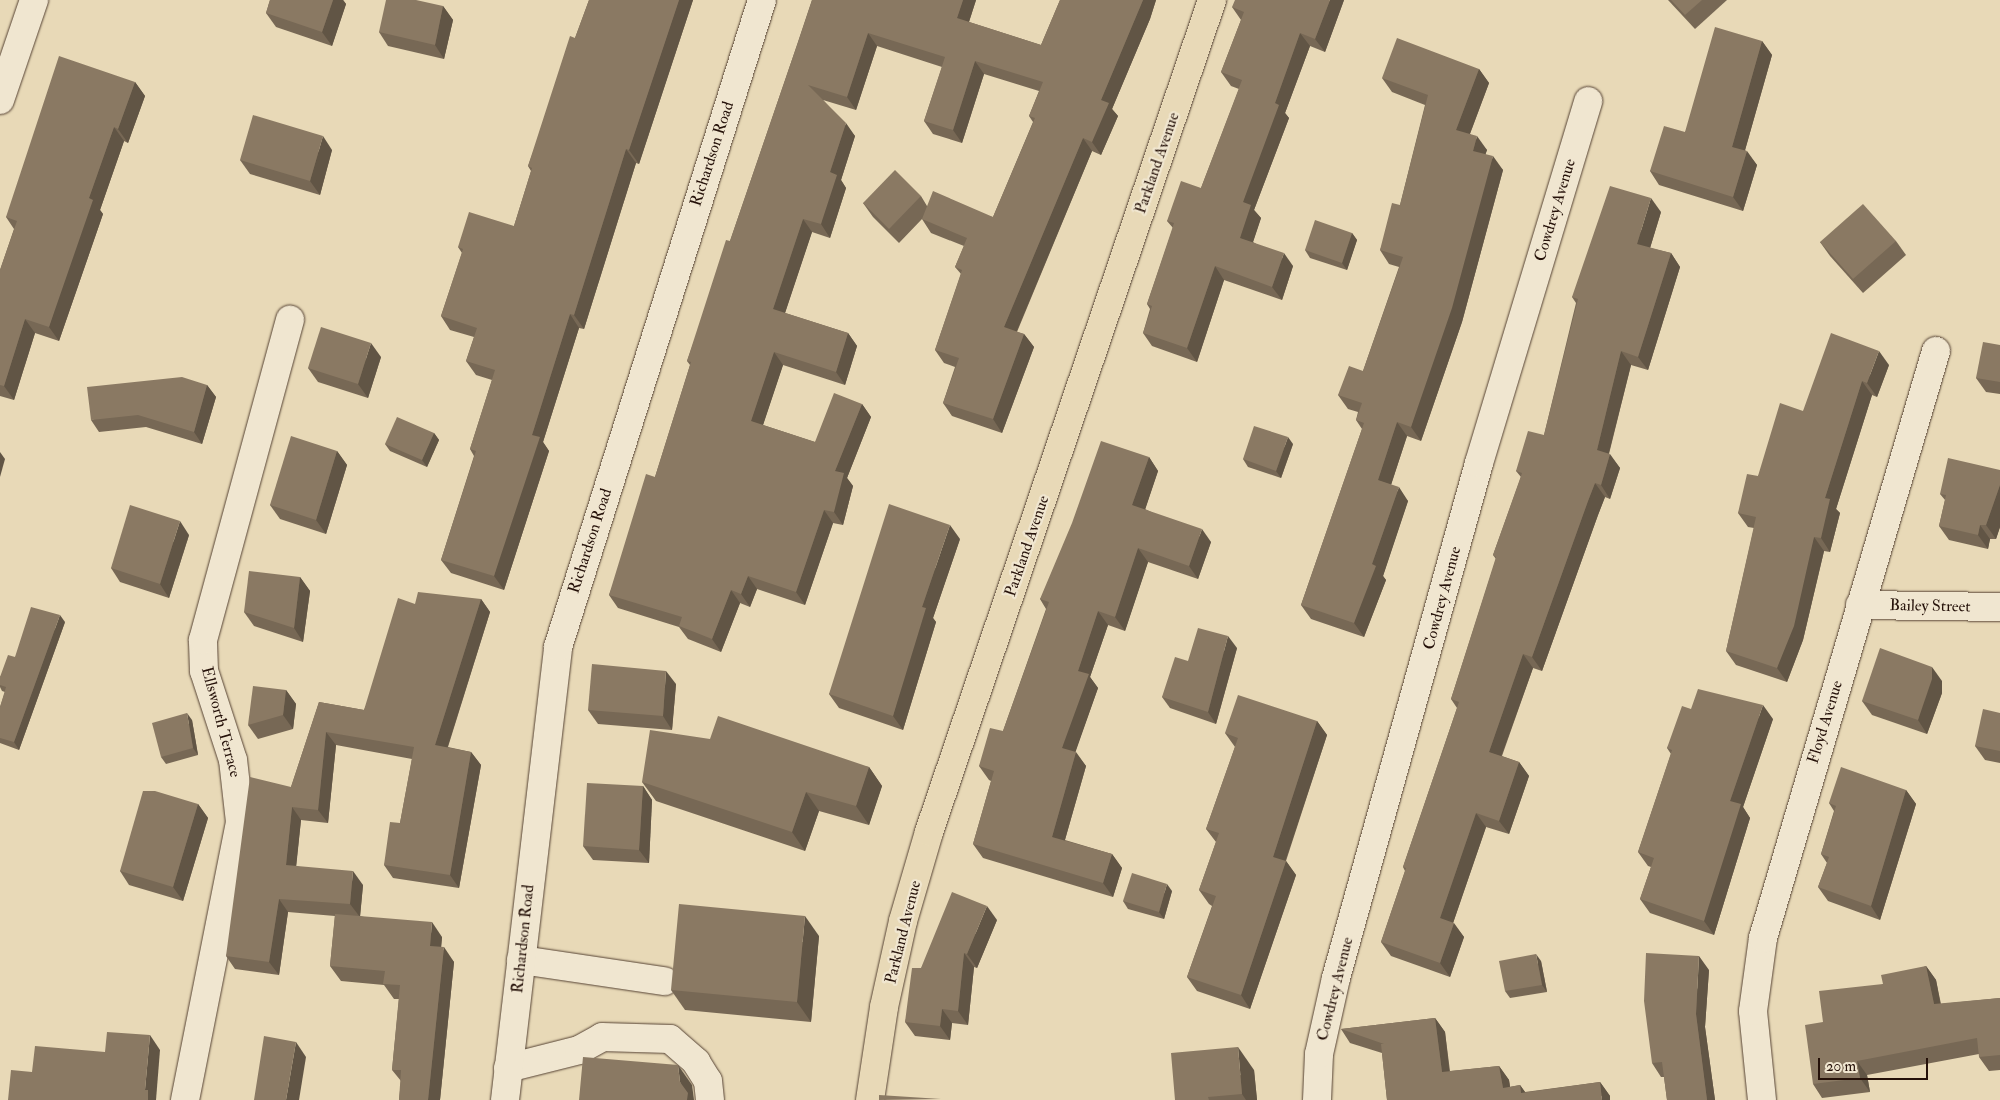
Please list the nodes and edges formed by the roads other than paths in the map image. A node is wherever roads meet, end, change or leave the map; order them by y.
1 (34, 0) edge
2 (762, 0) edge
3 (1212, 0) edge
4 (0, 100) edge
5 (1588, 102) dead end
6 (290, 320) dead end
7 (1936, 351) dead end
8 (1860, 605) junction
9 (2000, 608) edge
10 (521, 960) junction
11 (664, 981) dead end
12 (508, 1068) junction
13 (186, 1100) edge
14 (504, 1100) edge
15 (710, 1100) edge
16 (870, 1100) edge
17 (1317, 1100) edge
18 (1762, 1100) edge

1 - 4 street
2 - 10 street, Richardson Road
3 - 16 main road, Parkland Avenue
5 - 17 street, Cowdrey Avenue
6 - 13 street, Ellsworth Terrace
7 - 8 street, Floyd Avenue
8 - 9 street, Bailey Street
8 - 18 street, Floyd Avenue
10 - 11 street
10 - 12 street, Richardson Road
12 - 14 street, Richardson Road
12 - 15 street

